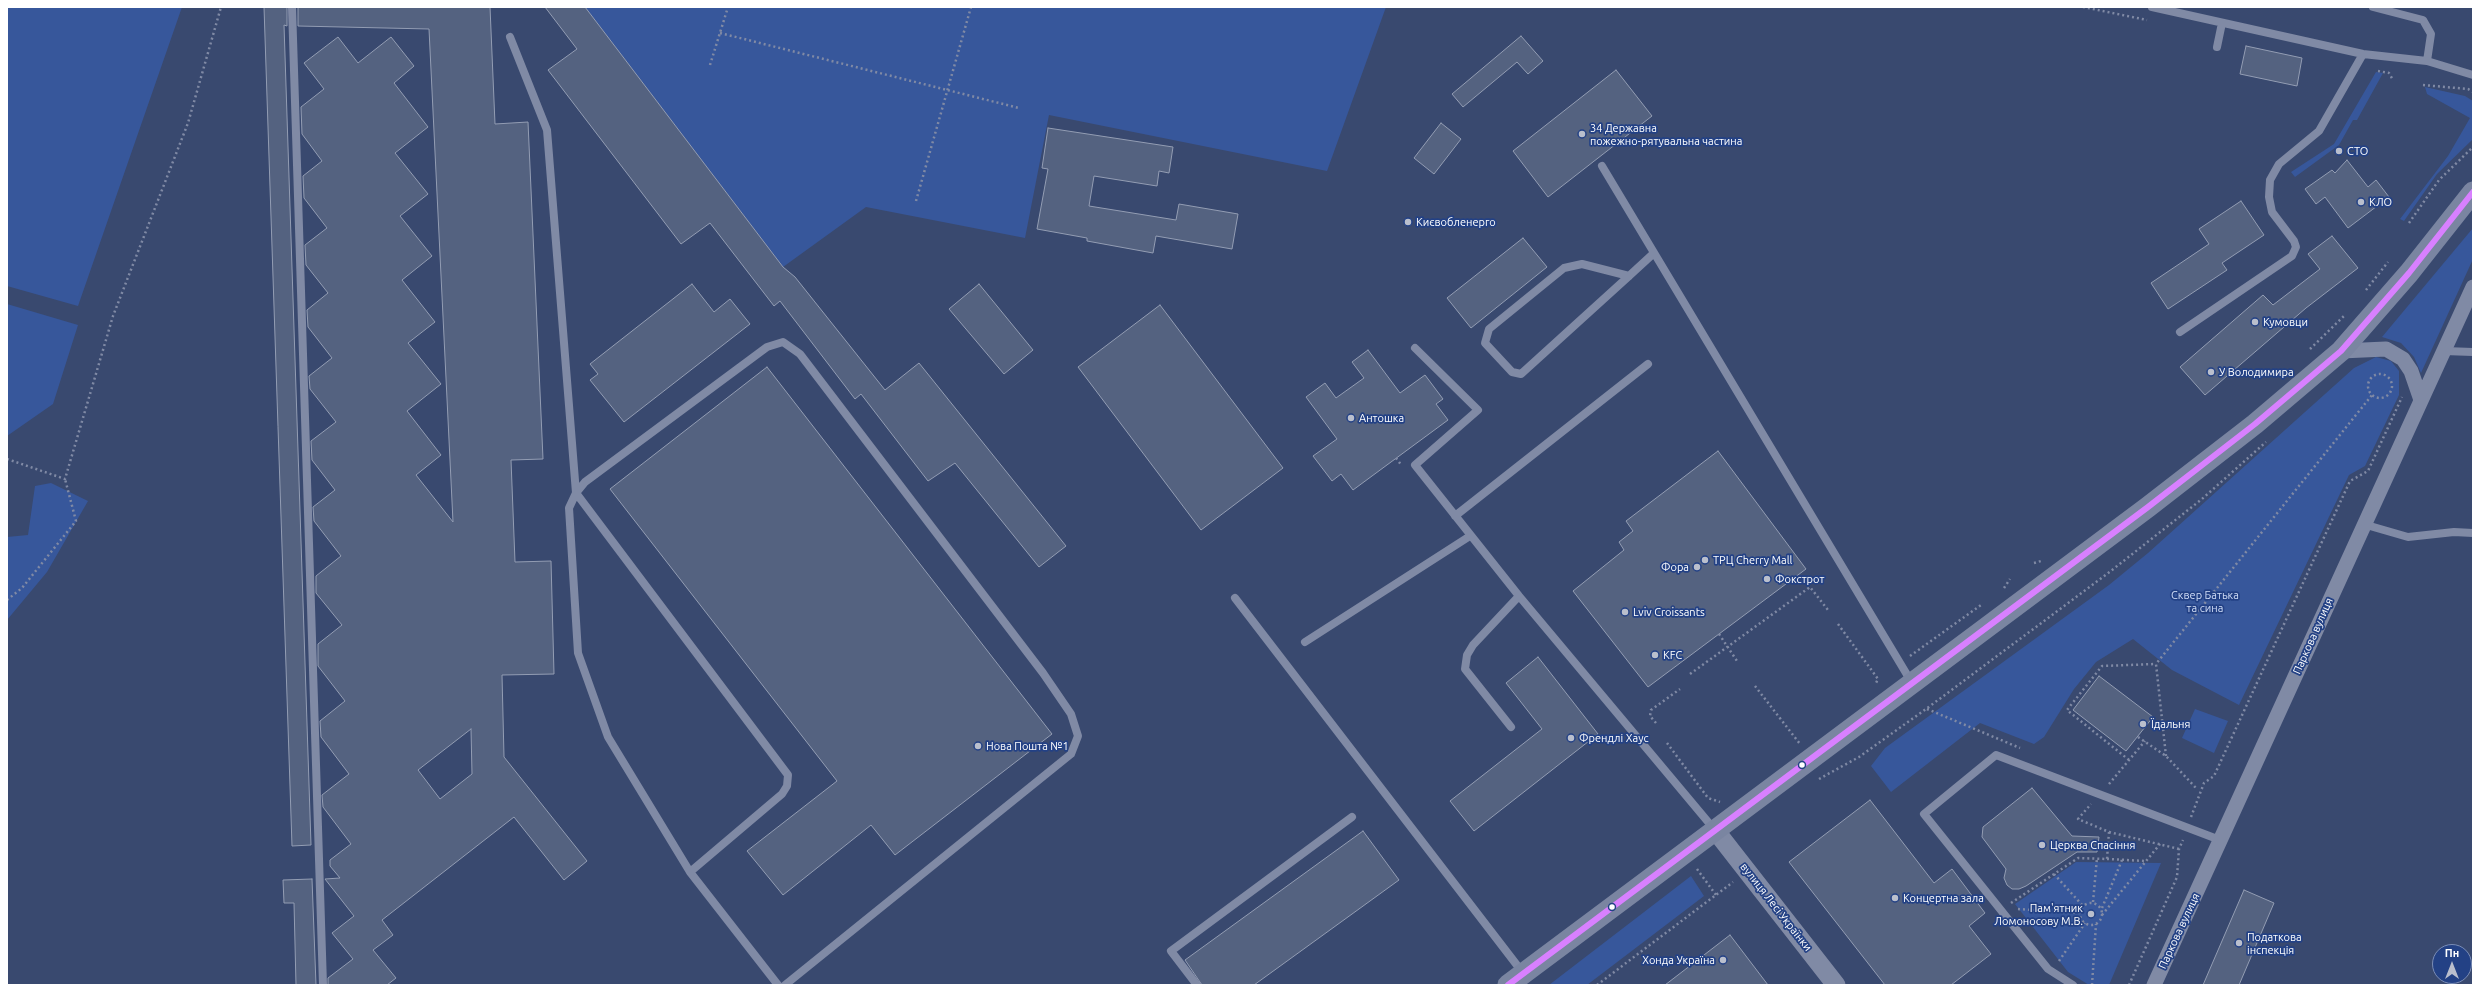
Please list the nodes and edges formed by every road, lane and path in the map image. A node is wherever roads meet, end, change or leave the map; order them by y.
1 (221, 7) edge
2 (292, 7) edge
3 (728, 7) edge
4 (972, 7) edge
5 (2152, 7) edge
6 (2373, 7) edge
7 (2222, 23) junction
8 (720, 33) junction
9 (510, 37) dead end
10 (2217, 47) dead end
11 (2363, 54) junction
12 (2427, 61) junction
13 (710, 65) dead end
14 (2373, 70) dead end
15 (2473, 75) edge
16 (2393, 80) dead end
17 (2423, 85) dead end
18 (946, 90) junction
19 (2473, 92) edge
20 (1019, 108) dead end
21 (2473, 147) edge
22 (1602, 166) dead end
23 (2473, 192) edge
24 (916, 201) dead end
25 (2409, 223) dead end
26 (1654, 253) junction
27 (2388, 262) dead end
28 (1629, 276) junction
29 (2473, 287) edge
30 (2364, 293) dead end
31 (2349, 310) dead end
32 (2180, 332) dead end
33 (1415, 348) dead end
34 (2341, 351) junction
35 (2444, 351) junction
36 (2473, 352) edge
37 (2306, 354) dead end
38 (1648, 364) dead end
39 (2403, 394) dead end
40 (2372, 395) junction
41 (2421, 400) junction
42 (2268, 441) dead end
43 (7, 459) edge
44 (65, 479) junction
45 (576, 493) junction
46 (1455, 516) junction
47 (2363, 524) junction
48 (2473, 533) edge
49 (1470, 536) junction
50 (2042, 561) dead end
51 (2034, 562) dead end
52 (2010, 580) dead end
53 (2000, 591) dead end
54 (1518, 596) junction
55 (1235, 598) dead end
56 (7, 600) edge
57 (1988, 600) dead end
58 (1828, 610) dead end
59 (1838, 624) dead end
60 (1719, 634) dead end
61 (1305, 642) dead end
62 (1728, 647) junction
63 (1908, 657) dead end
64 (1737, 661) dead end
65 (2156, 664) junction
66 (1690, 674) dead end
67 (1878, 679) dead end
68 (1912, 683) junction
69 (1755, 686) dead end
70 (1680, 689) dead end
71 (1926, 709) junction
72 (1656, 723) dead end
73 (1511, 727) dead end
74 (2138, 736) dead end
75 (2145, 741) junction
76 (1667, 743) dead end
77 (1800, 744) dead end
78 (2026, 751) dead end
79 (2166, 756) junction
80 (2129, 760) junction
81 (1814, 782) dead end
82 (2196, 788) dead end
83 (2100, 794) junction
84 (1708, 798) dead end
85 (1352, 817) dead end
86 (2187, 828) junction
87 (1715, 830) junction
88 (2109, 832) junction
89 (2220, 840) junction
90 (2160, 844) junction
91 (2179, 849) junction
92 (2097, 858) junction
93 (2107, 859) junction
94 (2122, 860) junction
95 (2146, 861) junction
96 (1697, 869) dead end
97 (1748, 870) junction
98 (690, 872) junction
99 (2054, 874) junction
100 (1716, 895) junction
101 (2093, 902) junction
102 (2010, 903) dead end
103 (2083, 906) junction
104 (2102, 908) junction
105 (2015, 909) dead end
106 (2080, 913) junction
107 (2102, 915) junction
108 (2085, 923) junction
109 (2096, 924) junction
110 (2058, 963) dead end
111 (1516, 979) edge
112 (323, 985) edge
113 (778, 985) edge
114 (785, 985) edge
115 (1197, 985) edge
116 (1597, 985) edge
117 (1836, 985) edge
118 (2073, 985) edge
119 (2092, 985) edge
120 (2129, 985) edge
121 (2154, 985) edge

1 - 44 path
2 - 112 lane
3 - 8 path
4 - 18 path
5 - 7 lane
6 - 12 lane
7 - 10 lane
7 - 11 lane
8 - 13 path
8 - 18 path
9 - 45 lane
11 - 12 lane
11 - 32 lane
12 - 15 lane
14 - 16 path
17 - 19 path
18 - 20 path
18 - 24 path
21 - 25 path
22 - 26 lane
23 - 34 main road
26 - 28 lane
26 - 68 lane
27 - 30 path
28 - 28 lane
29 - 35 street, Паркова вулиця
31 - 37 path
33 - 46 lane
34 - 41 street
34 - 68 main road
35 - 36 lane
35 - 41 street, Паркова вулиця
38 - 46 lane
39 - 86 path
40 - 40 path
40 - 65 path
41 - 47 street, Паркова вулиця
42 - 71 path
43 - 44 path
44 - 56 path
45 - 98 lane
45 - 98 lane
45 - 114 lane
46 - 49 lane
47 - 48 lane
47 - 89 street, Паркова вулиця
49 - 54 lane
49 - 61 lane
50 - 51 path
52 - 53 path
54 - 73 lane
54 - 87 lane
55 - 111 lane
57 - 63 path
58 - 62 path
59 - 67 path
60 - 62 path
62 - 64 path
62 - 66 path
65 - 79 path
65 - 80 path
68 - 87 main road
69 - 77 path
70 - 72 path
71 - 78 path
71 - 81 path
74 - 75 path
75 - 79 path
75 - 80 path
76 - 84 path
79 - 82 path
80 - 83 path
83 - 86 lane
83 - 88 path
83 - 118 lane
85 - 115 lane
86 - 89 lane
86 - 91 path
87 - 97 street, вулиця Лесі Українки
87 - 111 main road
88 - 90 path
88 - 93 path
89 - 121 street, Паркова вулиця
90 - 91 path
90 - 95 path
91 - 120 path
92 - 93 path
92 - 99 path
92 - 101 path
93 - 94 path
94 - 95 path
94 - 104 path
95 - 107 path
96 - 100 path
97 - 100 path
97 - 117 street, вулиця Лесі Українки
98 - 113 lane
99 - 102 path
99 - 103 path
100 - 116 path
101 - 103 path
101 - 104 path
103 - 106 path
104 - 107 path
105 - 106 path
106 - 108 path
107 - 109 path
108 - 109 path
108 - 110 path
109 - 119 path

